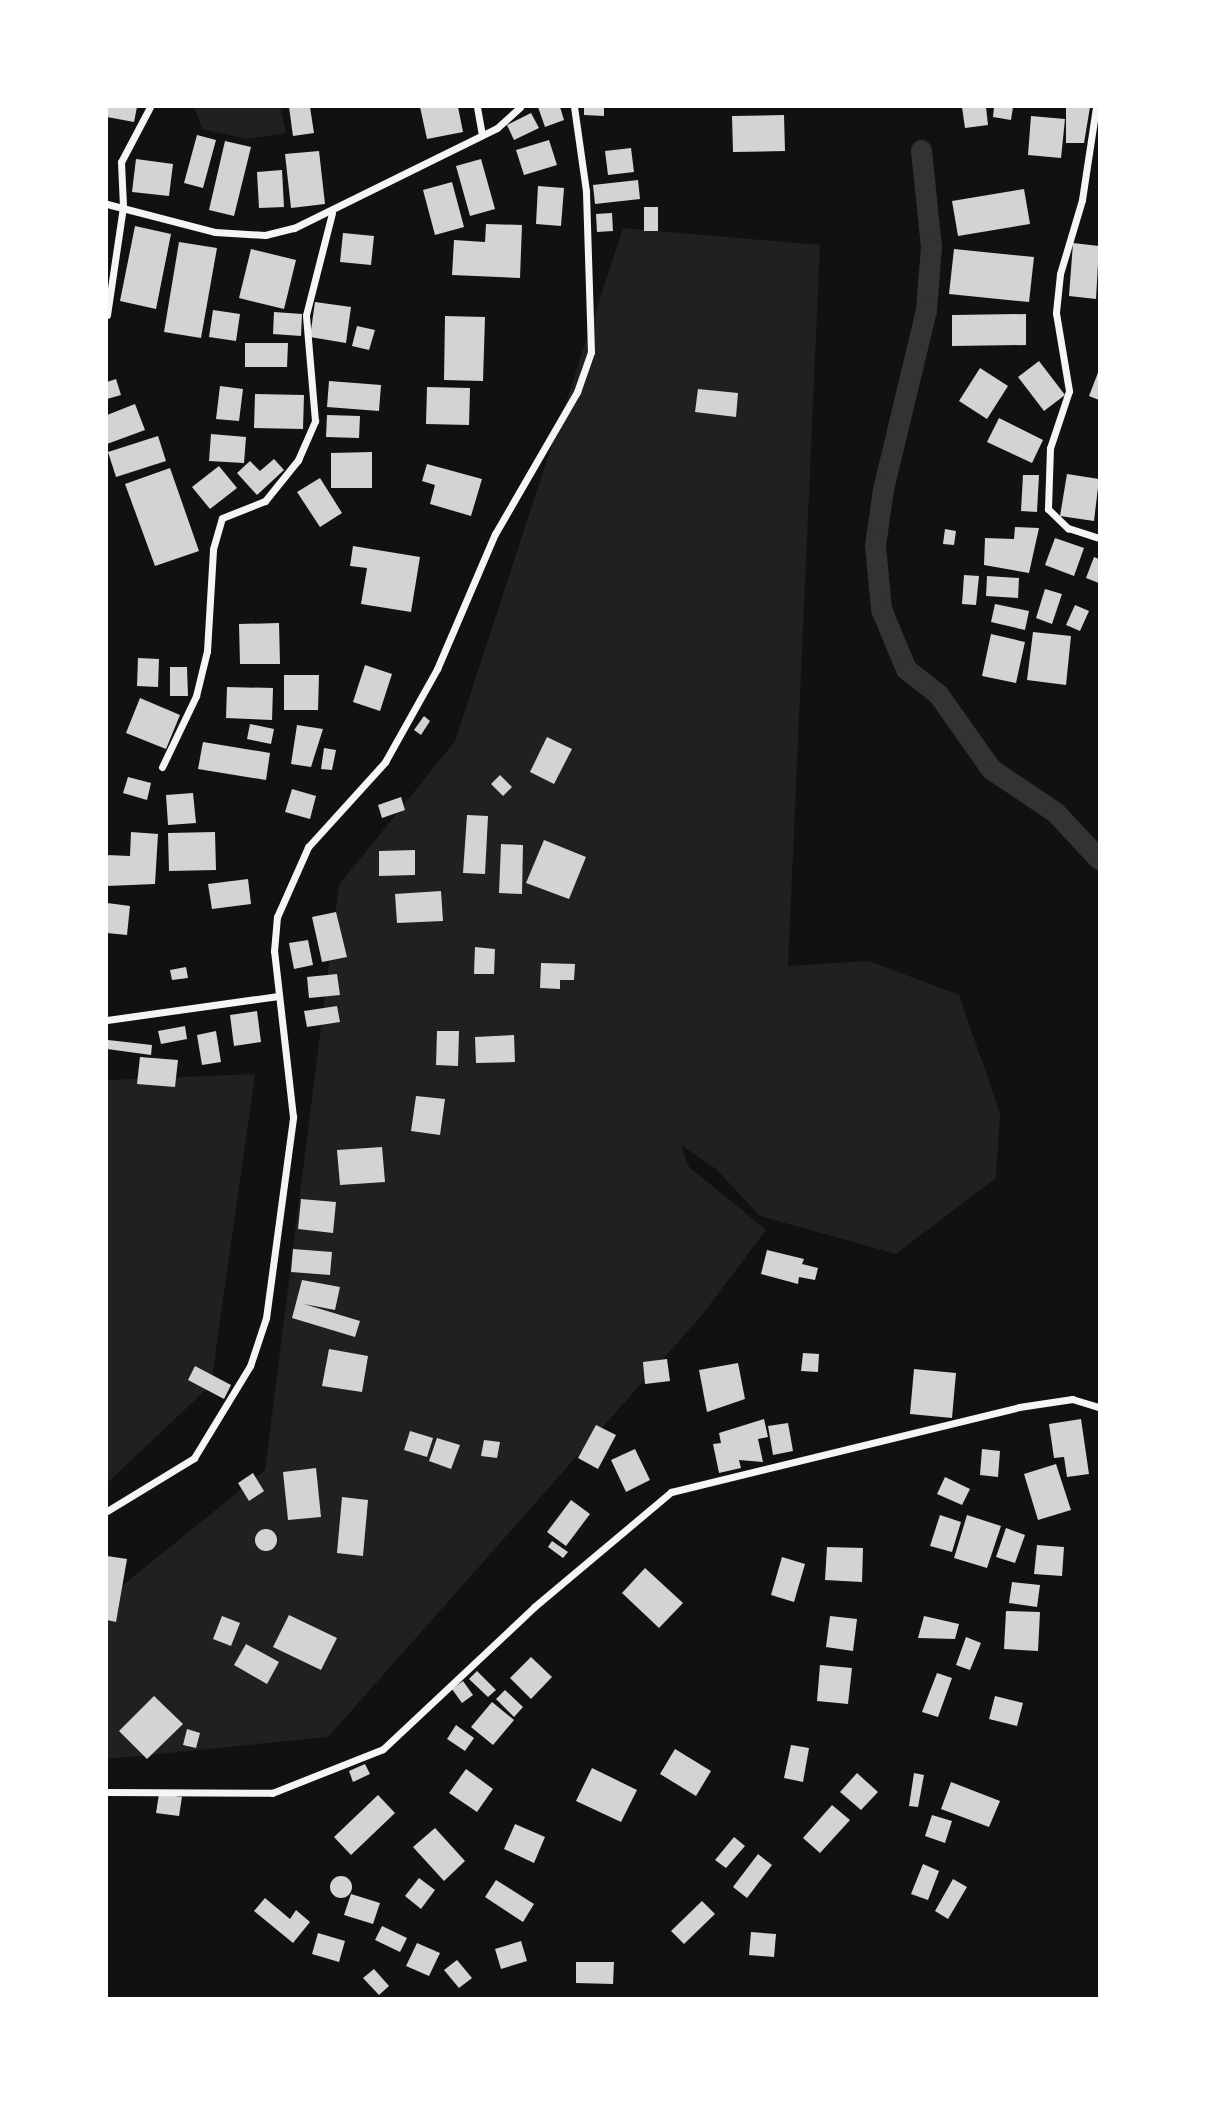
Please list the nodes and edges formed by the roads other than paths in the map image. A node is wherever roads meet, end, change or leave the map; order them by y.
1 (150, 107) edge
2 (477, 107) edge
3 (520, 107) edge
4 (574, 107) edge
5 (1096, 107) edge
6 (482, 134) junction
7 (107, 204) edge
8 (123, 206) junction
9 (332, 212) junction
10 (107, 314) edge
11 (1099, 538) edge
12 (162, 767) dead end
13 (278, 996) junction
14 (107, 1020) edge
15 (1099, 1407) edge
16 (107, 1511) edge
17 (107, 1792) edge

1 - 8 street
2 - 6 street
3 - 6 street
4 - 13 street
5 - 11 street
6 - 9 street
7 - 8 street
8 - 9 street
8 - 10 street
9 - 12 street
13 - 14 street
13 - 16 street
15 - 17 street

